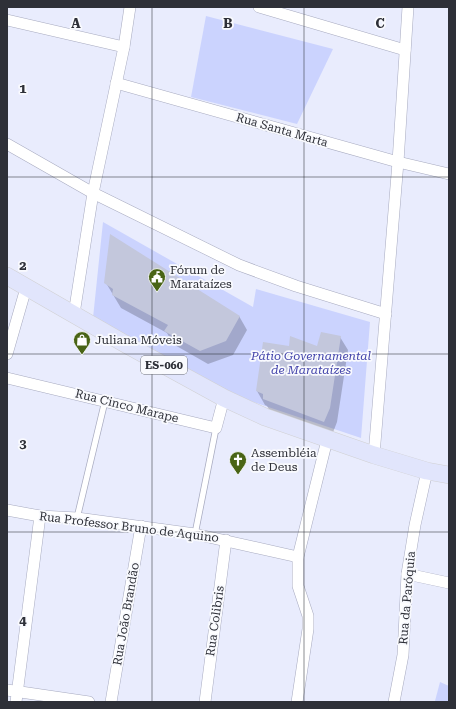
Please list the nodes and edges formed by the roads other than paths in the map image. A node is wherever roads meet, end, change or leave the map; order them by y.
1 (130, 7) edge
2 (259, 7) edge
3 (408, 7) edge
4 (7, 20) edge
5 (124, 47) junction
6 (405, 50) junction
7 (116, 83) junction
8 (7, 144) edge
9 (398, 162) junction
10 (449, 174) edge
11 (93, 193) junction
12 (7, 276) edge
13 (26, 288) junction
14 (74, 314) junction
15 (386, 314) junction
16 (7, 354) edge
17 (7, 378) edge
18 (224, 398) junction
19 (105, 401) junction
20 (216, 428) junction
21 (327, 440) junction
22 (374, 455) junction
23 (428, 471) junction
24 (449, 476) edge
25 (7, 510) edge
26 (40, 516) junction
27 (77, 518) junction
28 (141, 526) junction
29 (195, 534) junction
30 (226, 540) junction
31 (298, 557) junction
32 (407, 574) junction
33 (449, 583) edge
34 (13, 694) edge
35 (89, 702) edge
36 (111, 702) edge
37 (204, 702) edge
38 (297, 702) edge
39 (394, 702) edge

1 - 5 street
2 - 6 street
3 - 6 street
4 - 5 street
5 - 7 street
6 - 9 street
7 - 9 street, Rua Santa Marta
7 - 11 street
8 - 11 street
9 - 10 street, Rua Santa Marta
9 - 15 street
11 - 14 street
11 - 15 street
12 - 13 main road, ES-060
13 - 14 main road, ES-060
13 - 16 street
14 - 18 main road, ES-060
15 - 22 street
17 - 19 street, Rua Cinco Marape
18 - 20 street
18 - 21 main road, ES-060
19 - 20 street, Rua Cinco Marape
19 - 27 lane
20 - 29 lane
21 - 22 main road, ES-060
21 - 31 street
22 - 23 main road, ES-060
23 - 24 main road, ES-060
23 - 32 street, Rua da Paróquia
25 - 26 street, Rua Professor Bruno de Aquino
26 - 27 street, Rua Professor Bruno de Aquino
26 - 34 street
27 - 28 street, Rua Professor Bruno de Aquino
28 - 29 street, Rua Professor Bruno de Aquino
28 - 36 street, Rua João Brandão
29 - 30 street, Rua Professor Bruno de Aquino
30 - 31 street, Rua Professor Bruno de Aquino
30 - 37 street, Rua Colibris
31 - 38 street
32 - 33 street
32 - 39 street, Rua da Paróquia
34 - 35 street

